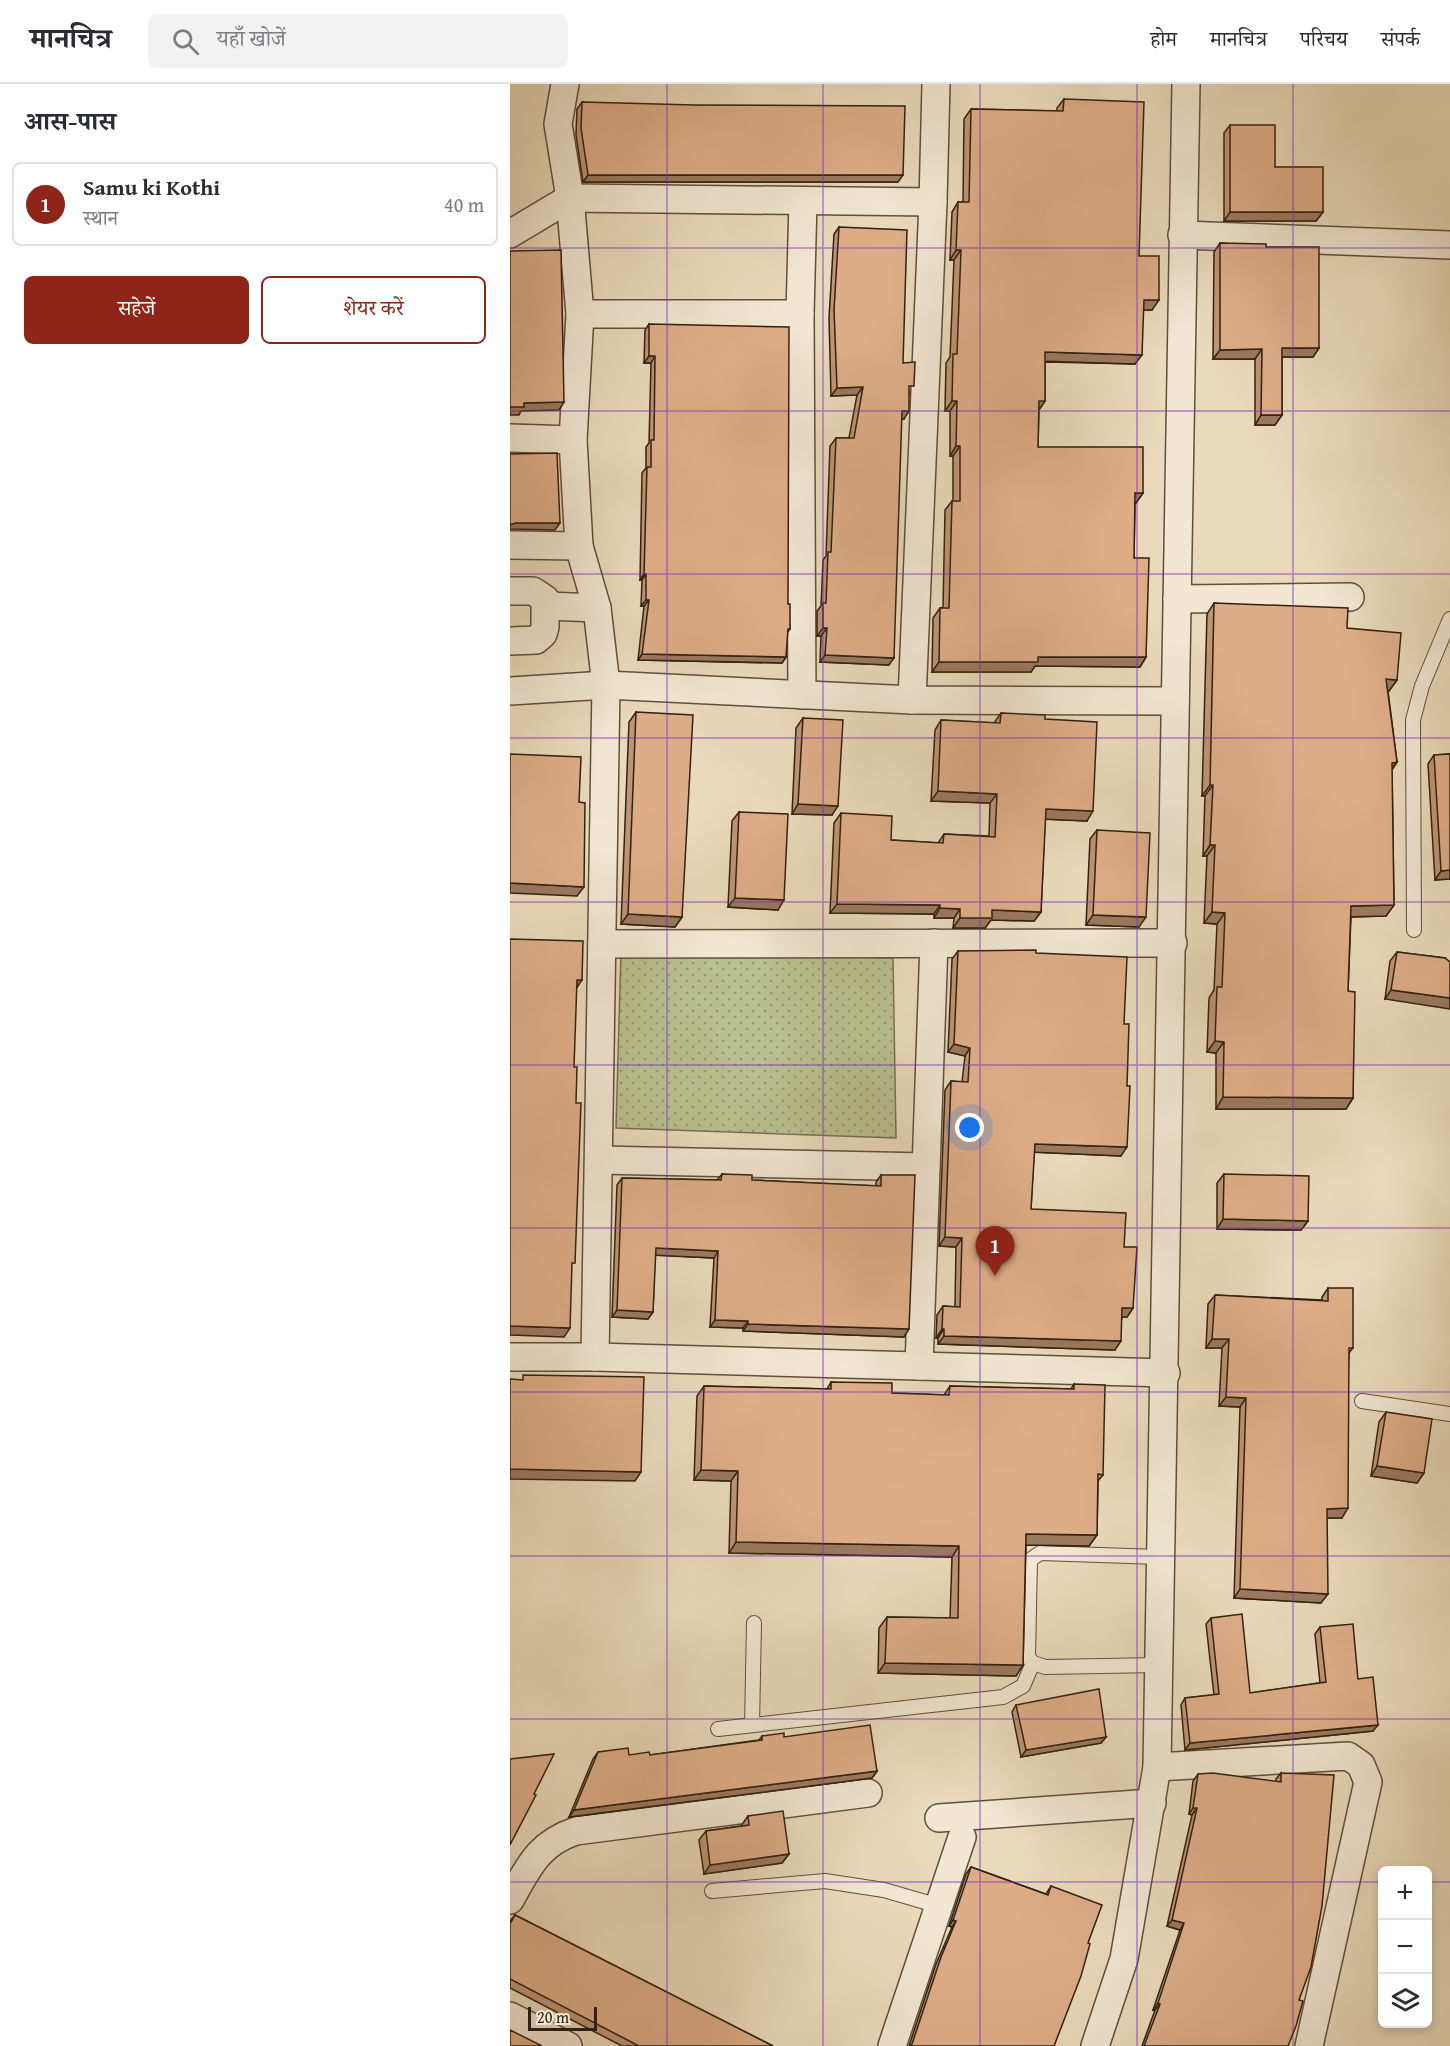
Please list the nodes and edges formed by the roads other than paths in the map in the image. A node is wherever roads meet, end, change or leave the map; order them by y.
1 (565, 84) edge
2 (936, 84) edge
3 (1186, 84) edge
4 (570, 198) junction
5 (803, 201) junction
6 (933, 202) junction
7 (510, 234) edge
8 (1182, 235) junction
9 (1450, 245) edge
10 (580, 314) junction
11 (800, 314) junction
12 (510, 438) edge
13 (573, 440) junction
14 (510, 545) edge
15 (579, 546) junction
16 (510, 591) edge
17 (1350, 597) dead end
18 (1177, 599) junction
19 (546, 606) junction
20 (597, 608) junction
21 (1450, 619) edge
22 (510, 641) edge
23 (606, 685) junction
24 (510, 691) edge
25 (802, 695) junction
26 (912, 700) junction
27 (1176, 701) junction
28 (1414, 930) dead end
29 (934, 943) junction
30 (1173, 943) junction
31 (602, 944) junction
32 (599, 1160) junction
33 (926, 1167) junction
34 (510, 1357) edge
35 (595, 1357) junction
36 (919, 1366) junction
37 (1166, 1373) junction
38 (1362, 1401) dead end
39 (1450, 1414) edge
40 (1159, 1557) junction
41 (754, 1623) dead end
42 (1033, 1663) junction
43 (1158, 1665) junction
44 (752, 1725) junction
45 (718, 1729) dead end
46 (1157, 1767) junction
47 (867, 1793) dead end
48 (1152, 1803) junction
49 (939, 1818) dead end
50 (962, 1837) dead end
51 (712, 1891) dead end
52 (510, 1900) edge
53 (939, 1906) junction
54 (510, 2016) edge
55 (568, 2046) edge
56 (892, 2046) edge
57 (1095, 2046) edge
58 (1310, 2046) edge

1 - 4 street
2 - 6 street
3 - 8 street
4 - 5 street
4 - 7 street
4 - 10 street
5 - 6 street
5 - 11 street
6 - 26 street
8 - 9 street
8 - 18 street
10 - 11 street
10 - 13 street
11 - 25 street
12 - 13 street
13 - 15 street
14 - 15 street
15 - 20 street
16 - 19 street
17 - 18 street
18 - 27 street
19 - 20 street
19 - 22 street
20 - 23 street
21 - 28 lane
23 - 24 street
23 - 25 street
23 - 31 street
25 - 26 street
26 - 27 street
27 - 30 street
29 - 30 street
29 - 31 street
29 - 33 street
30 - 37 street
31 - 32 street
32 - 33 street
32 - 35 street
33 - 36 street
34 - 35 street
35 - 36 street
36 - 37 street
37 - 40 street
38 - 39 lane
40 - 42 lane
40 - 43 street
41 - 44 lane
42 - 43 lane
42 - 44 lane
43 - 46 street
44 - 45 lane
46 - 48 street
46 - 58 street
47 - 52 street
48 - 49 street
48 - 57 street
50 - 53 street
51 - 53 lane
53 - 56 street
54 - 55 street

